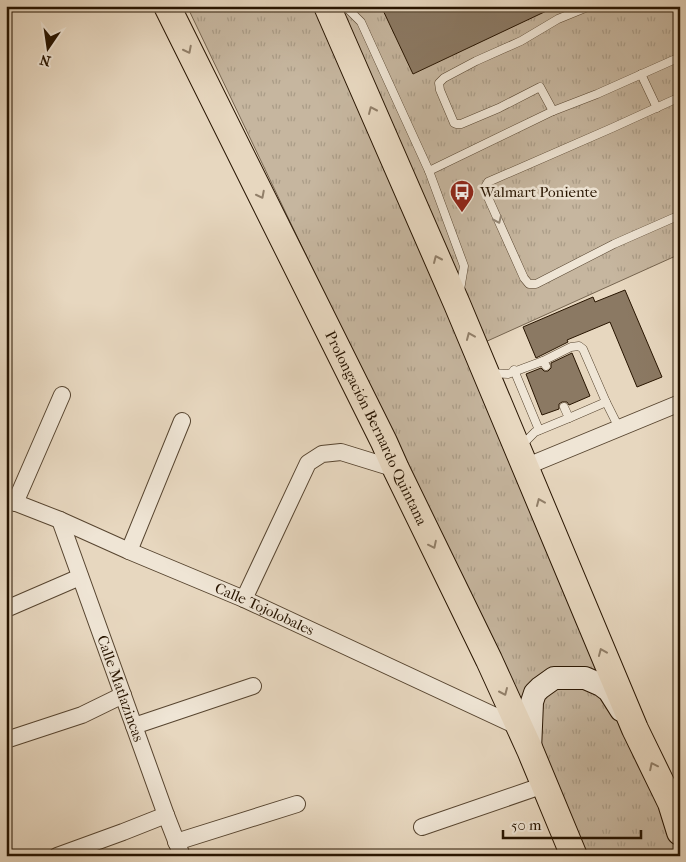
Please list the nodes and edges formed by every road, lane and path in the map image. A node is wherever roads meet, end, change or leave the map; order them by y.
1 (167, 6) edge
2 (327, 6) edge
3 (344, 6) edge
4 (590, 6) edge
5 (680, 57) edge
6 (641, 74) junction
7 (680, 97) edge
8 (657, 108) junction
9 (553, 111) junction
10 (429, 171) junction
11 (680, 215) edge
12 (457, 304) junction
13 (514, 370) junction
14 (486, 373) junction
15 (62, 395) dead end
16 (606, 402) junction
17 (680, 404) edge
18 (564, 407) dead end
19 (569, 418) junction
20 (182, 421) dead end
21 (619, 428) junction
22 (540, 430) junction
23 (521, 458) junction
24 (396, 470) junction
25 (11, 501) edge
26 (60, 520) junction
27 (129, 551) junction
28 (80, 577) junction
29 (244, 599) junction
30 (6, 608) edge
31 (253, 686) dead end
32 (123, 695) junction
33 (134, 726) junction
34 (635, 729) junction
35 (525, 738) junction
36 (6, 740) edge
37 (544, 785) junction
38 (297, 804) dead end
39 (166, 815) junction
40 (422, 827) dead end
41 (680, 832) edge
42 (179, 849) edge
43 (57, 856) edge
44 (574, 856) edge

1 -> 24 main road, Prolongación Bernardo Quintana
12 -> 2 main road
3 - 10 lane
4 - 9 lane
5 - 6 lane
6 - 8 lane
6 - 9 lane
7 - 8 lane
8 -> 11 lane
9 - 10 lane
10 - 12 lane
14 -> 12 main road
13 - 14 lane
13 - 16 lane
13 - 22 lane
14 - 23 main road
15 - 25 street
16 - 19 lane
16 - 21 lane
17 - 21 street
18 - 19 lane
19 - 22 lane
20 - 27 street
21 - 23 street
22 - 23 lane
34 -> 23 main road
24 - 29 street
24 -> 35 main road, Prolongación Bernardo Quintana
25 - 26 street, Calle Tojolobales
26 - 27 street, Calle Tojolobales
26 - 28 street, Calle Matlazincas
27 - 29 street, Calle Tojolobales
28 - 30 street
28 - 32 street, Calle Matlazincas
29 - 35 street, Calle Tojolobales
31 - 33 street
32 - 33 street, Calle Matlazincas
32 - 36 street
33 - 39 street, Calle Matlazincas
34 - 35 main road
41 -> 34 main road
35 - 37 main road, Prolongación Bernardo Quintana
37 - 40 street
37 - 44 main road, Prolongación Bernardo Quintana
38 - 42 street
39 - 42 street, Calle Matlazincas
39 - 43 street

